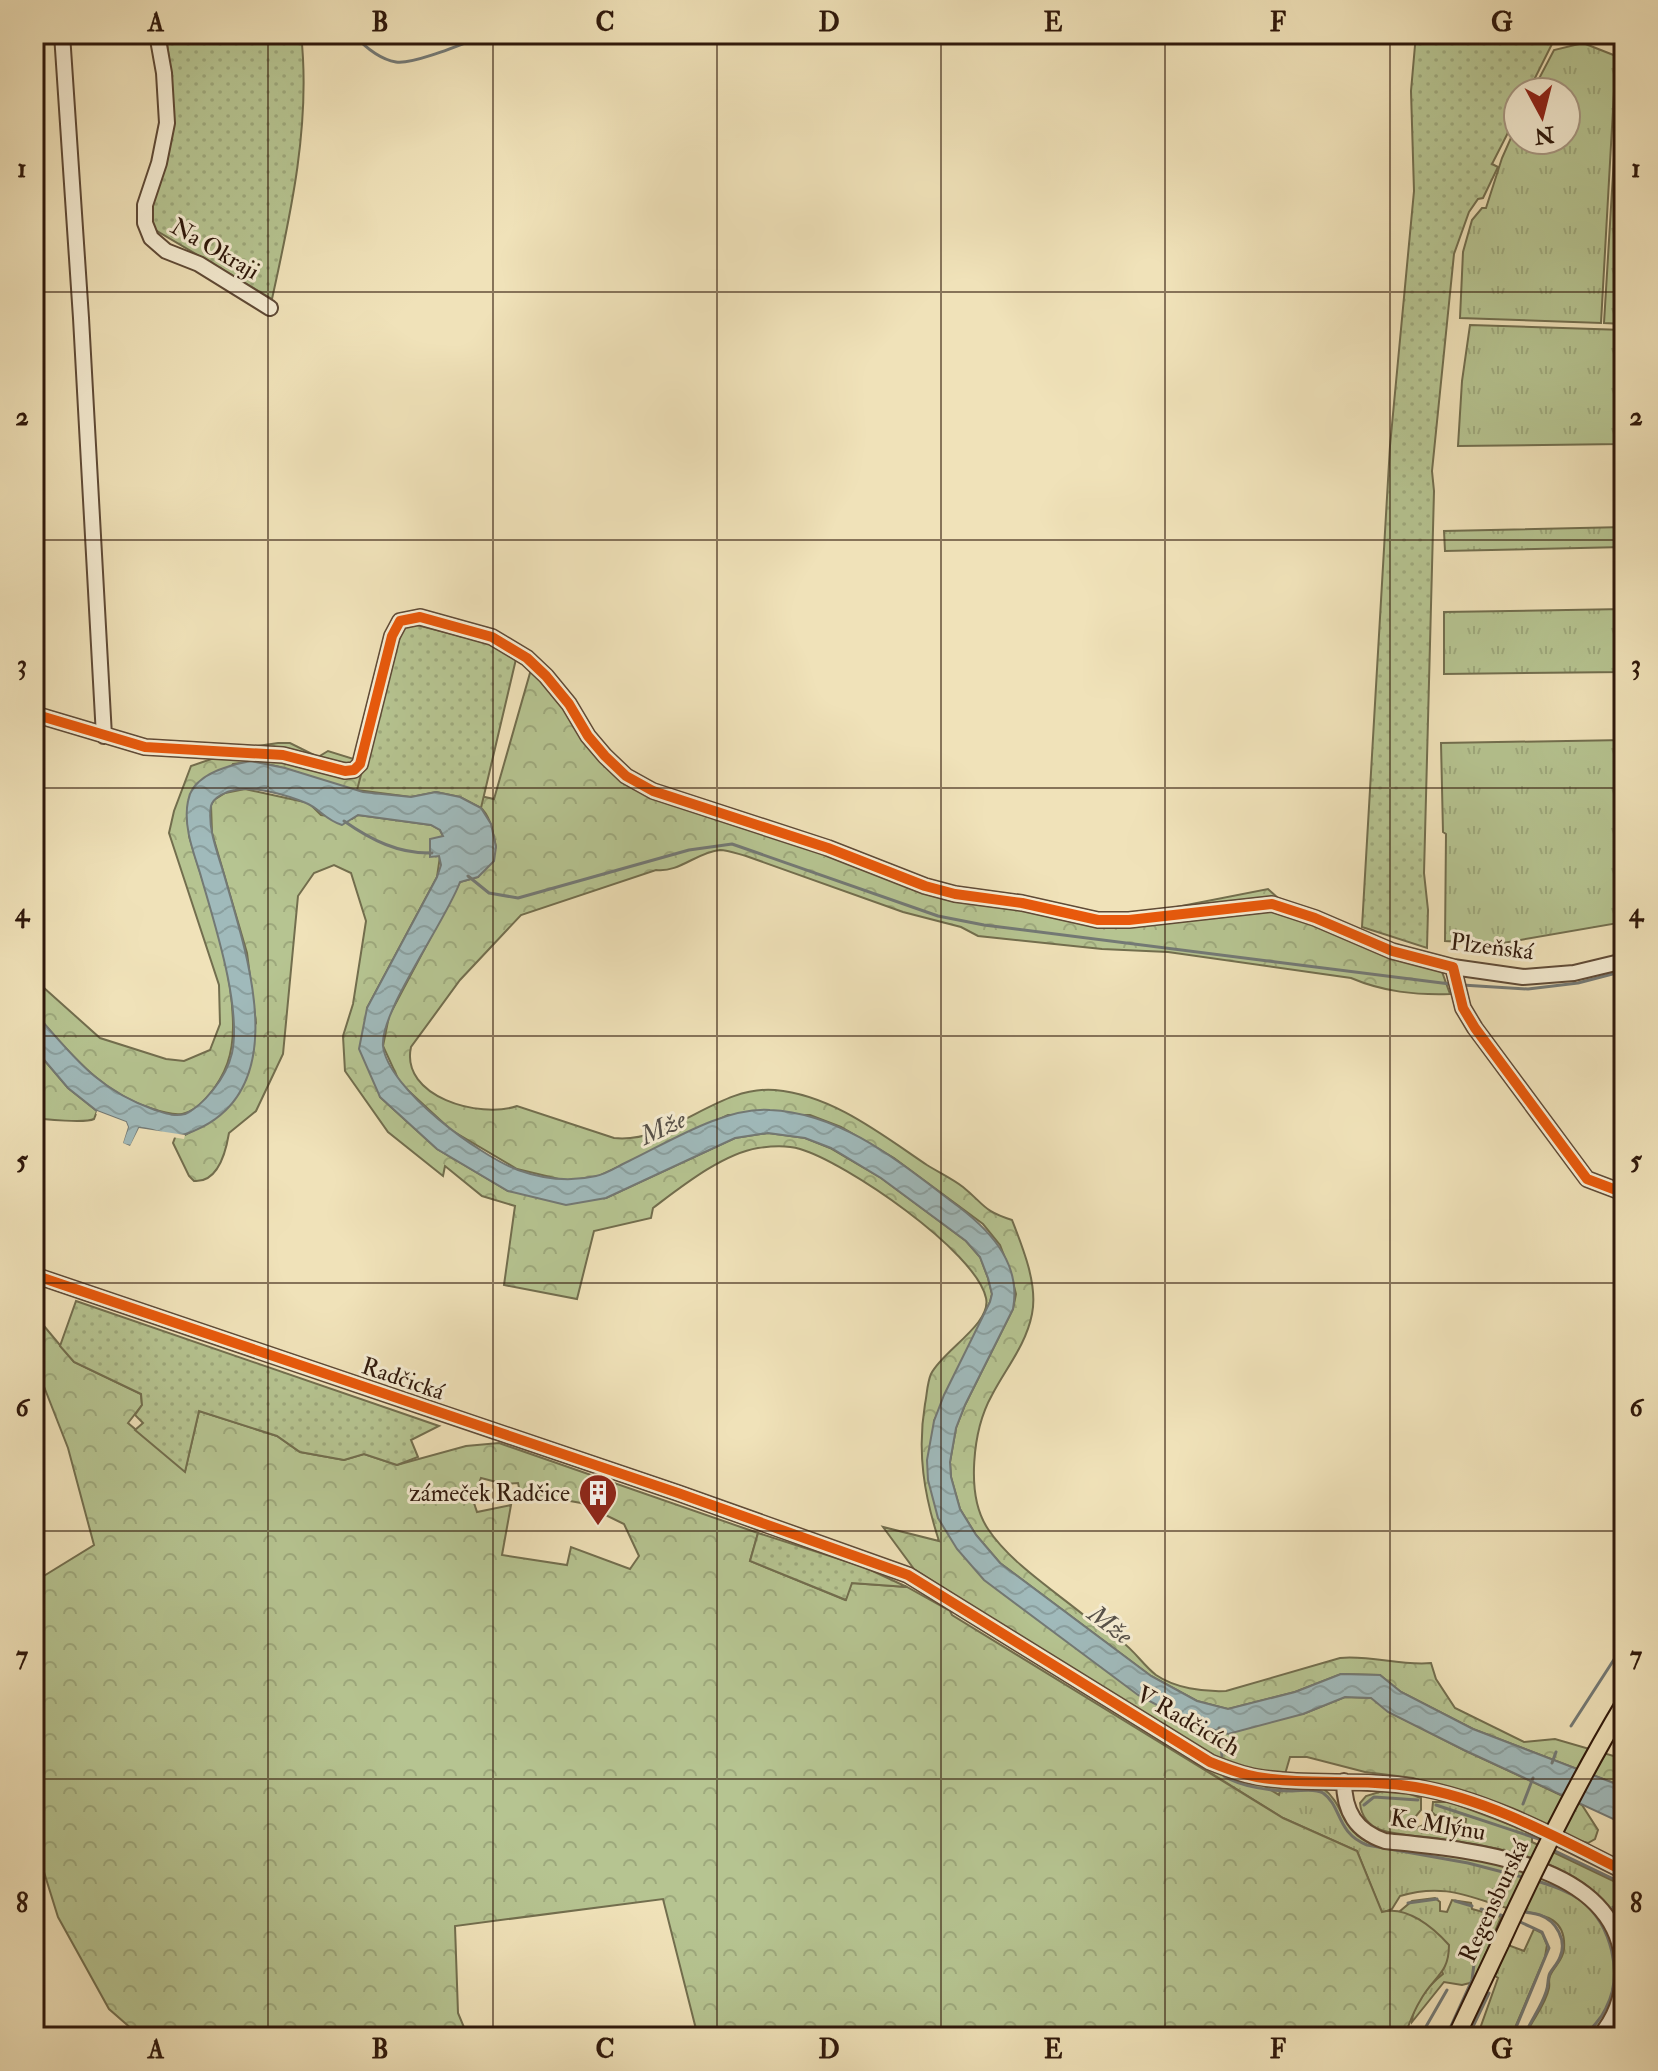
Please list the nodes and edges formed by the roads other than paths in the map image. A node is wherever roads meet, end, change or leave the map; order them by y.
1 (62, 34) edge
2 (157, 34) edge
3 (270, 308) dead end
4 (34, 714) edge
5 (104, 736) junction
6 (1624, 961) edge
7 (1456, 979) junction
8 (1624, 1193) edge
9 (34, 1275) edge
10 (759, 1522) joint
11 (1624, 1704) edge
12 (1344, 1781) junction
13 (1624, 1871) edge
14 (1456, 2037) edge
15 (1599, 2037) edge

1 - 5 street
2 - 3 street, Na Okraji
4 - 5 street
5 - 7 street, Plzeňská
6 - 7 street, Plzeňská
7 - 8 street
9 - 10 street, Radčická
10 - 12 street, V Radčicích
11 - 14 main road, Regensburská, bridge
12 - 13 street, V Radčicích
12 - 15 street, Ke Mlýnu

